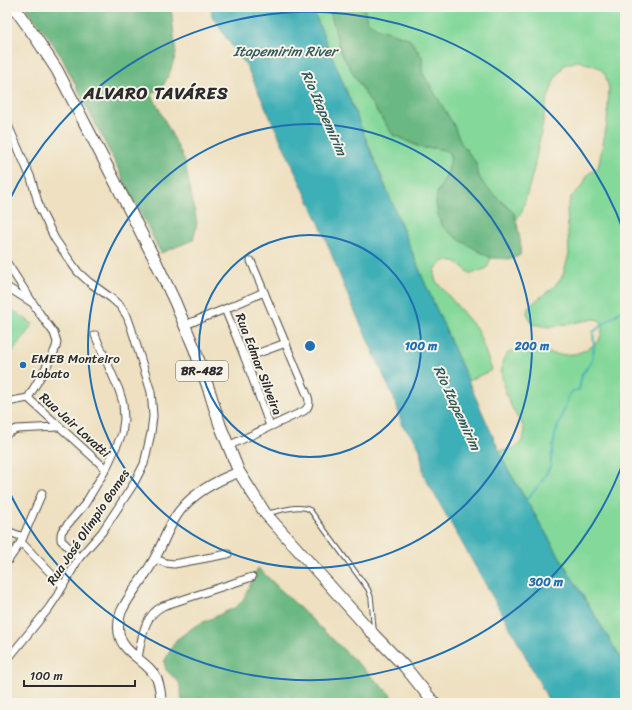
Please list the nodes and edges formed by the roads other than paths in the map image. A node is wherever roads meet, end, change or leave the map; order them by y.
1 (14, 7) edge
2 (7, 123) edge
3 (251, 261) dead end
4 (7, 263) edge
5 (7, 287) edge
6 (264, 292) junction
7 (32, 303) junction
8 (225, 309) junction
9 (184, 325) junction
10 (95, 335) dead end
11 (286, 342) junction
12 (245, 358) junction
13 (28, 398) junction
14 (7, 402) edge
15 (270, 426) junction
16 (58, 427) junction
17 (7, 434) edge
18 (228, 446) junction
19 (106, 470) junction
20 (239, 472) junction
21 (42, 493) dead end
22 (266, 514) junction
23 (7, 531) edge
24 (22, 540) junction
25 (228, 554) dead end
26 (79, 558) junction
27 (155, 559) junction
28 (7, 562) edge
29 (252, 577) dead end
30 (63, 586) junction
31 (374, 635) junction
32 (138, 658) junction
33 (7, 660) edge
34 (161, 703) edge
35 (434, 703) edge

1 - 9 highway, BR-482
2 - 26 street, Rua José Olímpio Gomes
3 - 6 street
4 - 7 street
5 - 7 street
6 - 8 street
6 - 11 street
7 - 13 street
8 - 9 street
8 - 12 street, Rua Edmar Silveira
9 - 18 highway, BR-482
10 - 19 street
11 - 12 street
11 - 15 street
12 - 15 street, Rua Edmar Silveira
13 - 14 street
13 - 16 street, Rua Jair Lovatti
15 - 18 street
16 - 17 street
16 - 19 street, Rua Jair Lovatti
18 - 20 highway, BR-482
19 - 26 street
20 - 22 highway, BR-482
20 - 27 street
21 - 24 street
22 - 31 highway, BR-482
22 - 31 lane
23 - 24 street
24 - 28 street
24 - 30 street
25 - 27 street
26 - 30 street, Rua José Olímpio Gomes
27 - 32 street
29 - 32 street
30 - 33 street, Rua José Olímpio Gomes
31 - 35 highway, BR-482
32 - 34 street

